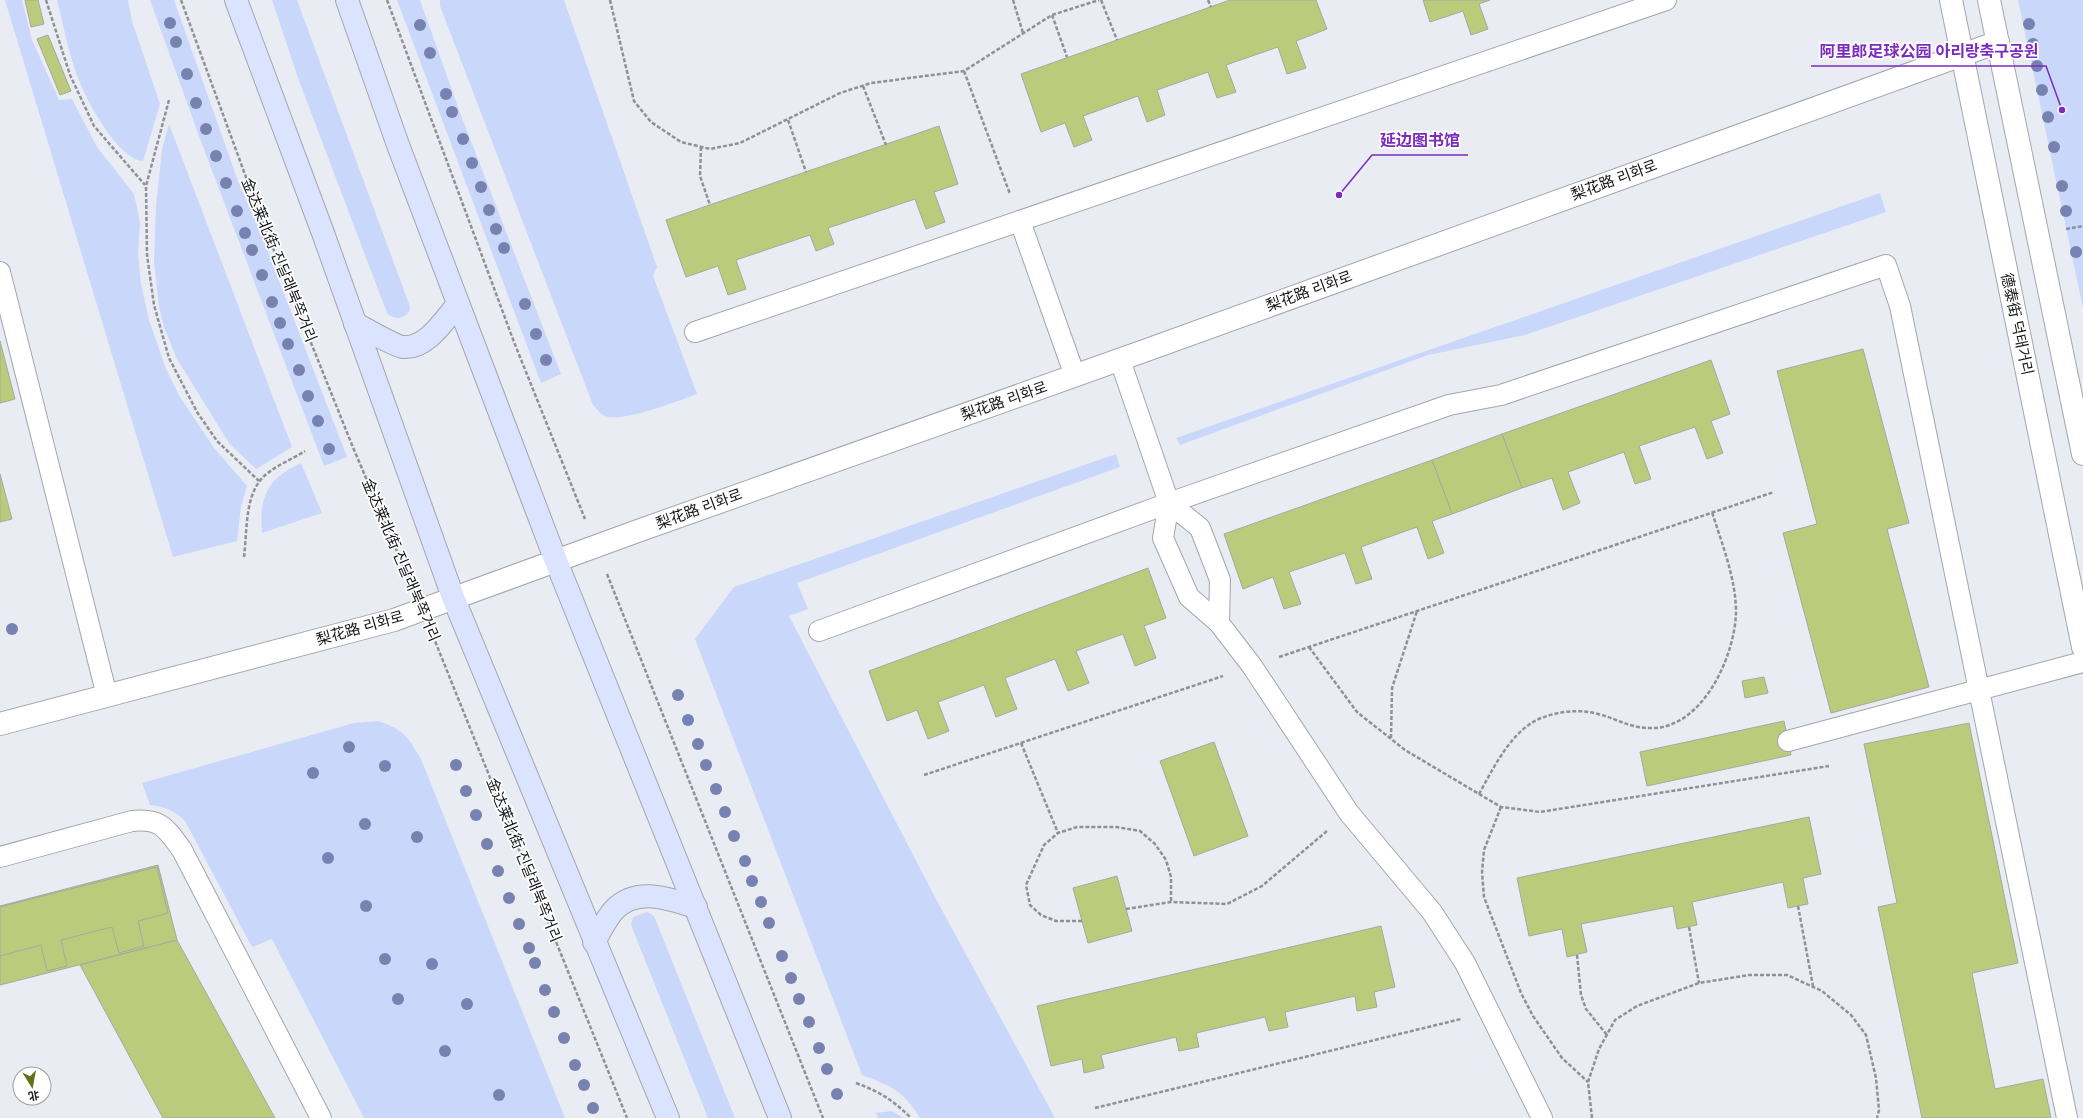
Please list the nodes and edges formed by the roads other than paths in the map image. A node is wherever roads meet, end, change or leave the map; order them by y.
1 (236, 0) edge
2 (347, 0) edge
3 (1666, 0) edge
4 (1950, 0) edge
5 (1989, 0) edge
6 (1998, 42) junction
7 (1962, 55) junction
8 (1020, 221) junction
9 (0, 272) edge
10 (458, 304) junction
11 (355, 324) junction
12 (694, 332) dead end
13 (1120, 360) junction
14 (1075, 376) junction
15 (2083, 454) edge
16 (1169, 503) junction
17 (556, 561) junction
18 (453, 597) junction
19 (1219, 623) junction
20 (819, 631) dead end
21 (2083, 647) edge
22 (2083, 662) edge
23 (1979, 690) junction
24 (108, 696) junction
25 (0, 724) edge
26 (1788, 741) dead end
27 (0, 857) edge
28 (696, 907) junction
29 (594, 942) junction
30 (321, 1118) edge
31 (668, 1118) edge
32 (780, 1118) edge
33 (1542, 1118) edge
34 (2067, 1118) edge

1 - 11 main road
2 - 10 main road
3 - 8 lane
4 - 7 street, 德泰街 덕태거리
5 - 6 street
6 - 7 street, 梨花路 리화로
6 - 15 street
7 - 13 street, 梨花路 리화로
7 - 21 street, 德泰街 덕태거리
8 - 12 lane
8 - 14 lane
9 - 24 lane
10 - 11 main road
10 - 17 main road
11 - 18 main road
13 - 14 street, 梨花路 리화로
13 - 16 lane
14 - 17 street, 梨花路 리화로
16 - 19 lane
16 - 19 lane
16 - 20 lane
16 - 23 lane
17 - 18 street, 梨花路 리화로
17 - 28 main road
18 - 24 street, 梨花路 리화로
18 - 29 main road
19 - 33 lane
22 - 23 lane
23 - 26 lane
23 - 34 lane
24 - 25 street, 梨花路 리화로
27 - 30 lane
28 - 29 main road
28 - 32 main road
29 - 31 main road

